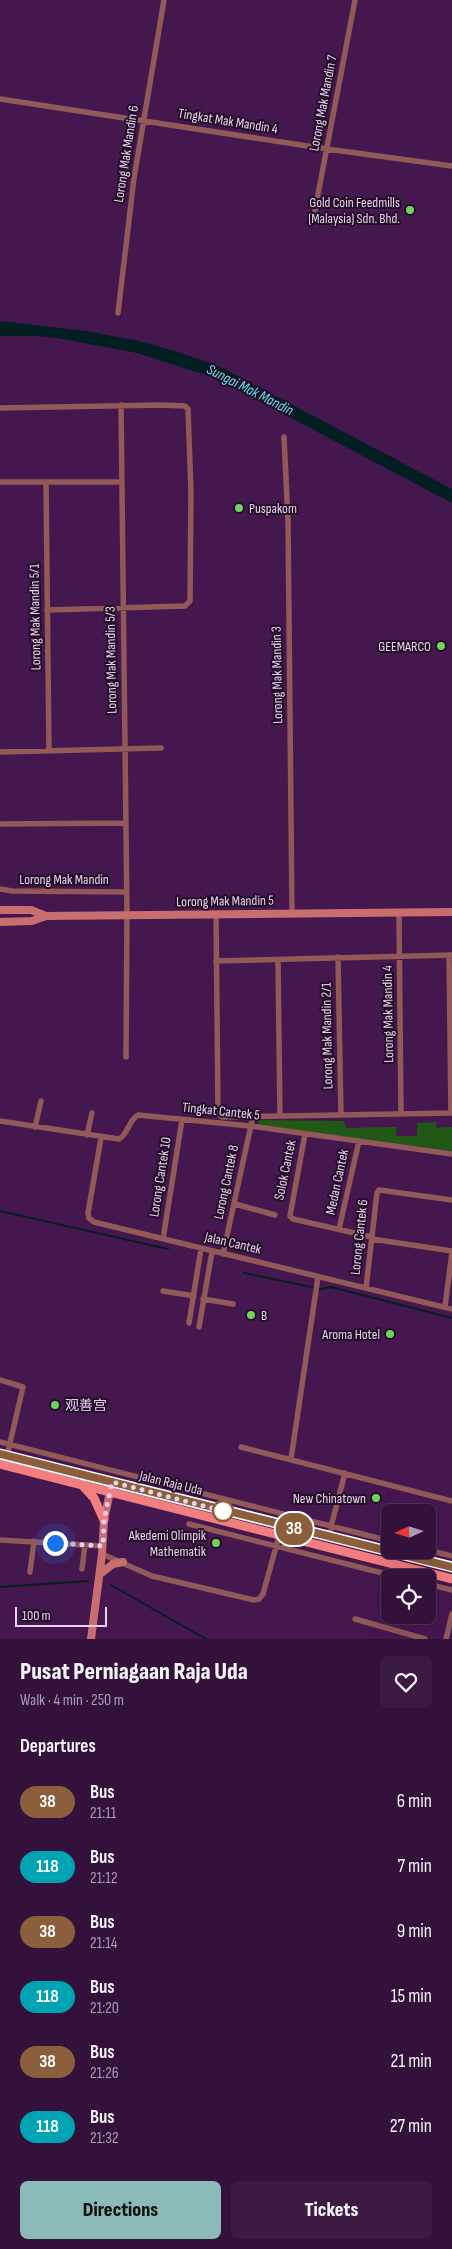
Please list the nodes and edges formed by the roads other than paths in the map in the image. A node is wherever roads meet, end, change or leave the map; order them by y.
1 (164, 0) edge
2 (355, 0) edge
3 (0, 99) edge
4 (144, 121) junction
5 (327, 149) junction
6 (452, 166) edge
7 (315, 210) dead end
8 (118, 313) dead end
9 (121, 405) junction
10 (0, 408) edge
11 (284, 437) dead end
12 (0, 482) edge
13 (46, 482) junction
14 (122, 482) junction
15 (123, 608) junction
16 (48, 610) junction
17 (161, 748) dead end
18 (124, 749) junction
19 (49, 751) junction
20 (0, 752) edge
21 (125, 823) junction
22 (0, 824) edge
23 (1, 889) edge
24 (126, 892) junction
25 (0, 910) edge
26 (452, 912) edge
27 (292, 913) junction
28 (399, 913) junction
29 (216, 914) junction
30 (126, 915) junction
31 (46, 916) junction
32 (0, 922) edge
33 (450, 955) edge
34 (399, 956) junction
35 (338, 957) junction
36 (278, 960) junction
37 (216, 961) junction
38 (126, 1057) dead end
39 (40, 1101) dead end
40 (92, 1112) dead end
41 (451, 1113) edge
42 (401, 1114) junction
43 (341, 1115) junction
44 (254, 1116) junction
45 (280, 1116) junction
46 (182, 1120) junction
47 (0, 1121) edge
48 (250, 1126) junction
49 (34, 1127) junction
50 (305, 1134) junction
51 (87, 1135) junction
52 (101, 1138) junction
53 (358, 1141) junction
54 (452, 1154) edge
55 (452, 1200) edge
56 (235, 1204) junction
57 (275, 1215) dead end
58 (339, 1229) junction
59 (372, 1238) junction
60 (164, 1239) junction
61 (201, 1249) junction
62 (212, 1252) junction
63 (452, 1252) edge
64 (223, 1254) junction
65 (317, 1279) junction
66 (366, 1288) junction
67 (163, 1291) dead end
68 (194, 1296) junction
69 (204, 1299) junction
70 (233, 1304) dead end
71 (445, 1307) junction
72 (452, 1309) edge
73 (190, 1323) dead end
74 (199, 1327) dead end
75 (0, 1380) edge
76 (0, 1442) edge
77 (10, 1445) junction
78 (240, 1447) dead end
79 (4, 1455) edge
80 (291, 1460) junction
81 (0, 1464) edge
82 (344, 1473) junction
83 (81, 1484) junction
84 (111, 1486) junction
85 (452, 1501) edge
86 (104, 1520) junction
87 (189, 1524) dead end
88 (331, 1526) junction
89 (279, 1536) junction
90 (328, 1538) junction
91 (381, 1539) edge
92 (0, 1540) edge
93 (34, 1541) junction
94 (85, 1545) junction
95 (276, 1546) junction
96 (103, 1550) junction
97 (436, 1552) edge
98 (452, 1556) edge
99 (123, 1562) junction
100 (452, 1567) edge
101 (82, 1569) dead end
102 (30, 1572) dead end
103 (381, 1572) edge
104 (100, 1574) junction
105 (452, 1579) edge
106 (436, 1586) edge
107 (452, 1590) edge
108 (452, 1614) edge
109 (355, 1620) dead end
110 (91, 1639) edge
111 (425, 1639) edge
112 (446, 1639) edge

1 - 4 street, Lorong Mak Mandin 6
2 - 5 street, Lorong Mak Mandin 7
3 - 4 street, Tingkat Mak Mandin 4
4 - 5 street, Tingkat Mak Mandin 4
4 - 8 street, Lorong Mak Mandin 6
5 - 6 street, Tingkat Mak Mandin 4
5 - 7 street, Lorong Mak Mandin 7
9 - 10 street
9 - 14 street, Lorong Mak Mandin 5/3
9 - 15 street
11 - 27 street, Lorong Mak Mandin 3
12 - 13 street
13 - 14 street
13 - 16 street, Lorong Mak Mandin 5/1
14 - 15 street, Lorong Mak Mandin 5/3
15 - 16 street
15 - 18 street, Lorong Mak Mandin 5/3
16 - 19 street, Lorong Mak Mandin 5/1
17 - 18 street
18 - 19 street
18 - 21 street, Lorong Mak Mandin 5/3
19 - 20 street
21 - 22 street
21 - 24 street, Lorong Mak Mandin 5/3
23 - 24 street, Lorong Mak Mandin
24 - 30 street, Lorong Mak Mandin 5/3
25 - 31 street, Lorong Mak Mandin 5
26 - 28 street, Lorong Mak Mandin 5
27 - 28 street, Lorong Mak Mandin 5
27 - 29 street, Lorong Mak Mandin 5
28 - 34 street, Lorong Mak Mandin 4
29 - 30 street, Lorong Mak Mandin 5
29 - 37 street
30 - 31 street, Lorong Mak Mandin 5
30 - 38 street
31 - 32 street
33 - 34 street
33 - 41 street
34 - 35 street
34 - 42 street, Lorong Mak Mandin 4
35 - 36 street
35 - 43 street, Lorong Mak Mandin 2/1
36 - 37 street
36 - 45 street
37 - 44 street
39 - 49 street
40 - 51 street
41 - 42 street
42 - 43 street
43 - 45 street
44 - 45 street
44 - 48 street, Lorong Cantek 8
46 - 48 street, Tingkat Cantek 5
46 - 52 street, Tingkat Cantek 5
46 - 60 street, Lorong Cantek 10
47 - 49 street, Tingkat Cantek 5
48 - 50 street, Tingkat Cantek 5
48 - 56 street, Lorong Cantek 8
49 - 51 street, Tingkat Cantek 5
50 - 53 street, Tingkat Cantek 5
50 - 58 street, Solok Cantek
51 - 52 street, Tingkat Cantek 5
52 - 60 street, Jalan Cantek
53 - 54 street, Tingkat Cantek 5
53 - 58 street, Medan Cantek
55 - 59 street, Lorong Cantek 6
56 - 57 street
56 - 64 street, Lorong Cantek 8
58 - 59 street, Solok Cantek
59 - 63 street, Solok Cantek
59 - 66 street, Lorong Cantek 6
60 - 61 street, Jalan Cantek
61 - 62 street, Jalan Cantek
61 - 68 street
62 - 64 street, Jalan Cantek
62 - 69 street
63 - 71 street
64 - 65 street, Jalan Cantek
65 - 66 street, Jalan Cantek
65 - 80 street
66 - 71 street, Jalan Cantek
67 - 68 street
68 - 73 street
69 - 70 street
69 - 74 street
71 - 72 street, Jalan Cantek
75 - 77 street
76 - 77 street, Jalan Raja Uda
77 - 79 street
77 - 88 street, Jalan Raja Uda
78 - 80 street
79 - 84 main road, Jalan Raja Uda
80 - 82 street
81 - 83 main road, Jalan Raja Uda
82 - 85 street
82 - 88 street
83 - 84 main road, Jalan Raja Uda
83 - 86 main road
84 - 86 street
84 - 89 main road, Jalan Raja Uda
84 - 90 main road, Jalan Raja Uda
86 - 96 street
87 - 95 street
88 - 90 street
88 - 91 street, Jalan Raja Uda
89 - 95 street
89 - 105 main road, Jalan Raja Uda
90 - 100 main road, Jalan Raja Uda
92 - 93 street
93 - 94 street
93 - 102 street
94 - 96 street
94 - 101 street
95 - 99 street
95 - 103 street
96 - 99 street
96 - 104 street
97 - 98 street
99 - 104 street
104 - 110 street
106 - 107 street
108 - 112 street
109 - 111 street

